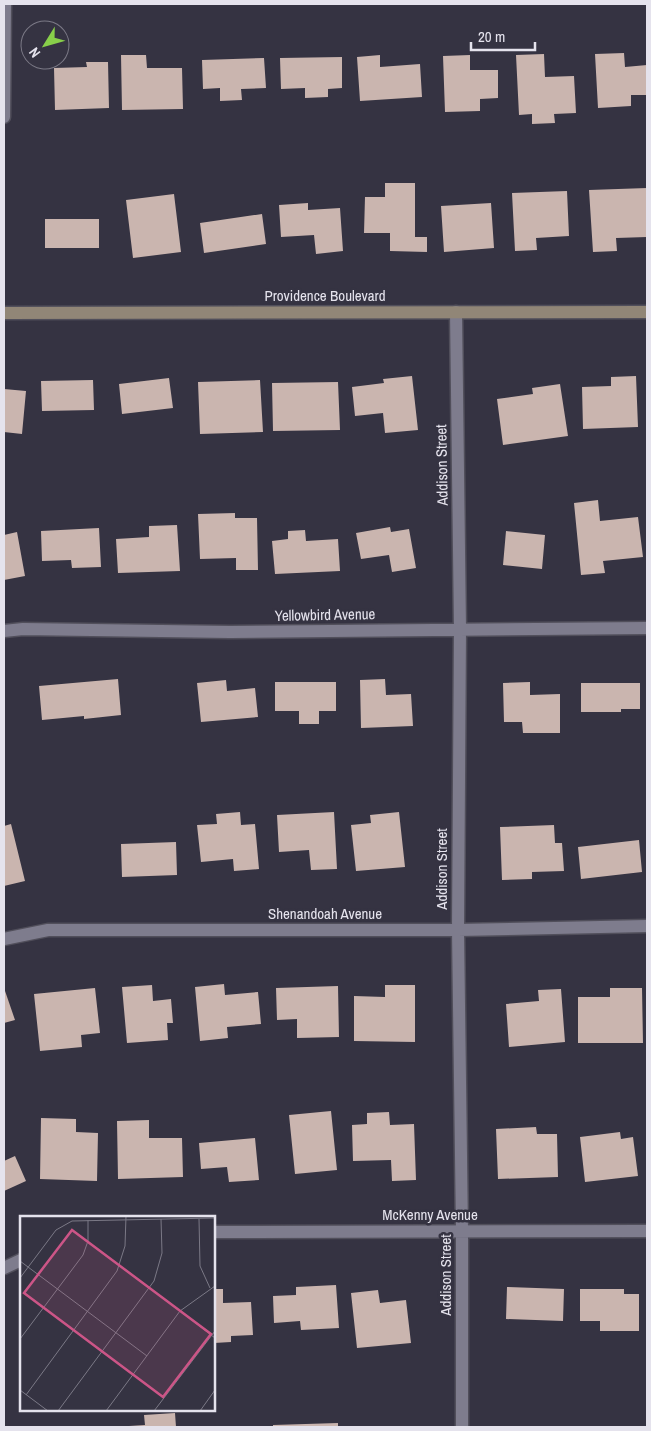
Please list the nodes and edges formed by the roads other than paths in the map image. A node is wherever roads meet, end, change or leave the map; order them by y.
1 (5, 4) edge
2 (4, 118) edge
3 (456, 312) junction
4 (647, 312) edge
5 (4, 313) edge
6 (647, 628) edge
7 (460, 629) junction
8 (4, 631) edge
9 (647, 926) edge
10 (458, 930) junction
11 (4, 939) edge
12 (462, 1231) junction
13 (647, 1231) edge
14 (215, 1232) edge
15 (20, 1260) edge
16 (4, 1268) edge
17 (462, 1427) edge

1 - 2 street
3 - 4 main road, Providence Boulevard
3 - 5 main road, Providence Boulevard
3 - 7 street, Addison Street
6 - 7 street, Yellowbird Avenue
7 - 8 street, Yellowbird Avenue
7 - 10 street, Addison Street
9 - 10 street, Shenandoah Avenue
10 - 11 street, Shenandoah Avenue
10 - 12 street, Addison Street
12 - 13 street, McKenny Avenue
12 - 14 street, McKenny Avenue
12 - 17 street, Addison Street
15 - 16 street

